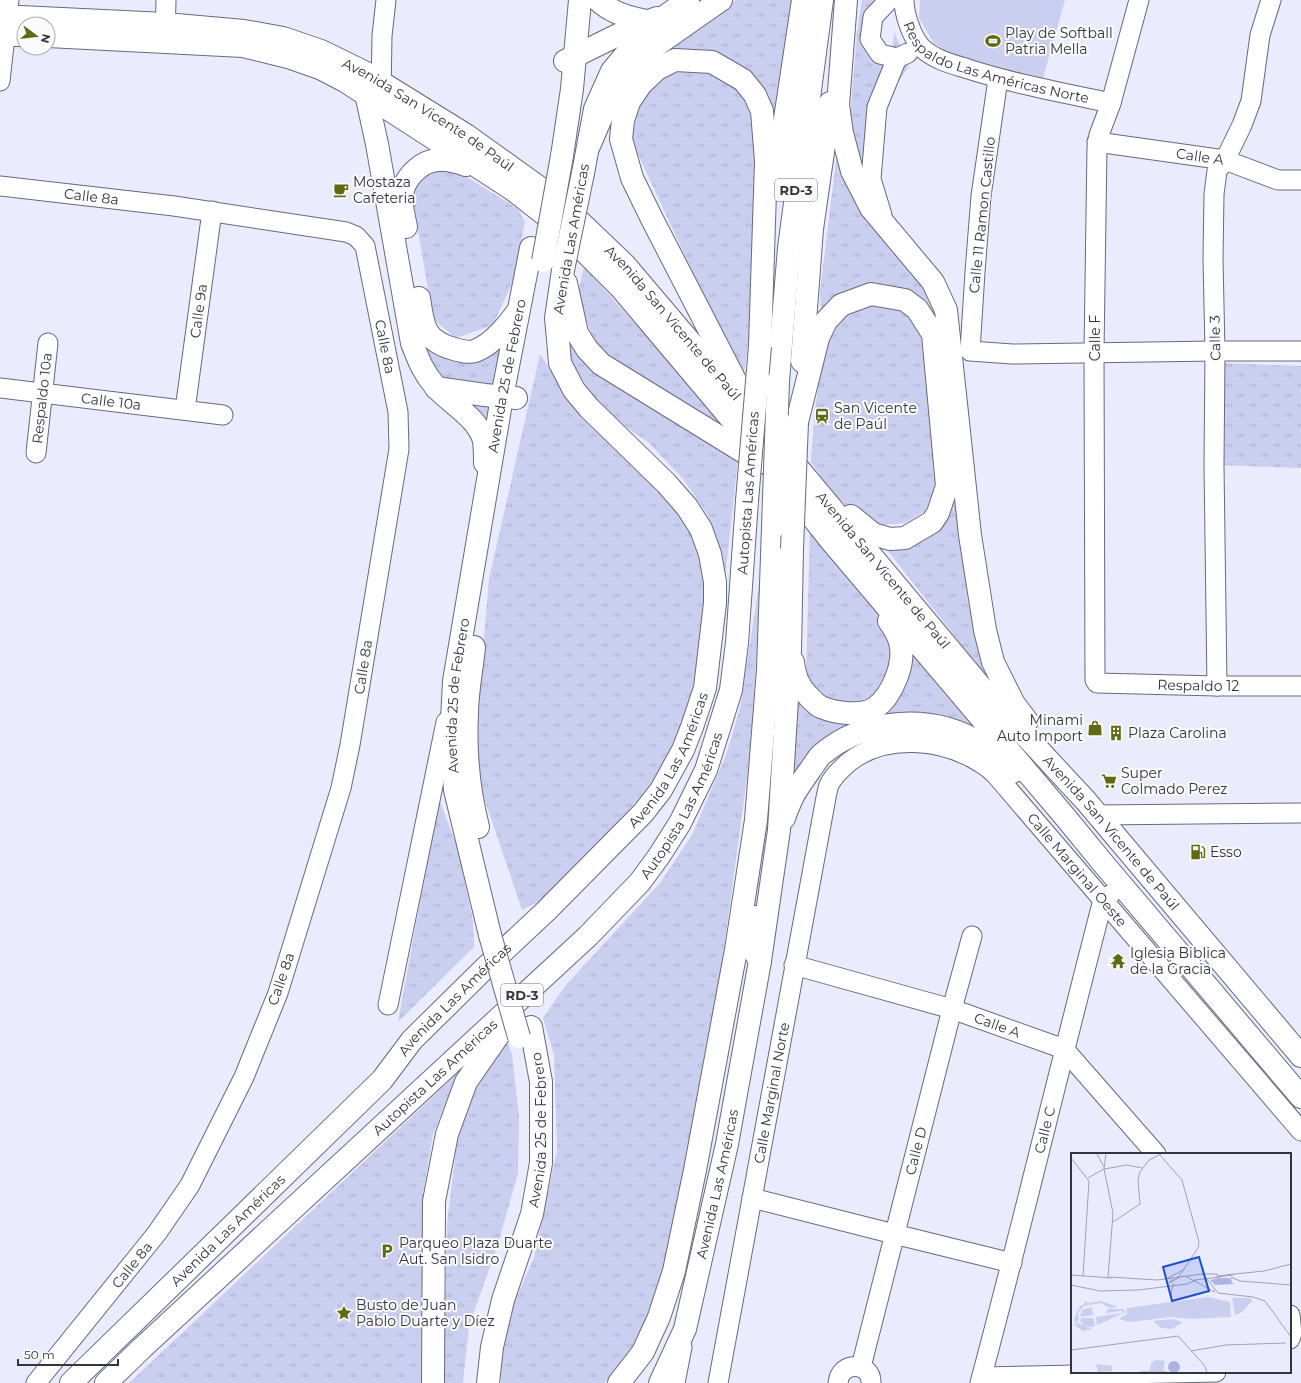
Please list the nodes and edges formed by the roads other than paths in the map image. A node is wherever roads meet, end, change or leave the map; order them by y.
1 (166, 0) edge
2 (386, 0) edge
3 (566, 0) edge
4 (580, 0) edge
5 (598, 0) edge
6 (688, 0) edge
7 (721, 0) edge
8 (803, 0) edge
9 (822, 0) edge
10 (846, 0) edge
11 (888, 0) edge
12 (904, 0) edge
13 (1139, 0) edge
14 (1271, 0) edge
15 (657, 18) junction
16 (8, 23) edge
17 (165, 32) junction
18 (56, 36) edge
19 (920, 47) junction
20 (897, 58) junction
21 (568, 59) junction
22 (998, 79) junction
23 (0, 81) edge
24 (373, 88) junction
25 (1110, 103) junction
26 (1097, 142) junction
27 (589, 146) junction
28 (1224, 160) junction
29 (478, 167) junction
30 (1301, 180) edge
31 (0, 186) edge
32 (402, 201) junction
33 (212, 211) junction
34 (885, 224) junction
35 (537, 254) junction
36 (563, 270) junction
37 (518, 311) junction
38 (48, 343) dead end
39 (760, 346) junction
40 (1215, 351) junction
41 (1301, 351) edge
42 (1094, 352) junction
43 (0, 388) edge
44 (436, 388) junction
45 (43, 393) junction
46 (509, 398) junction
47 (185, 410) junction
48 (223, 415) dead end
49 (797, 422) junction
50 (770, 436) junction
51 (36, 453) dead end
52 (776, 472) junction
53 (816, 488) junction
54 (486, 495) junction
55 (832, 542) junction
56 (790, 650) junction
57 (454, 681) junction
58 (1096, 682) joint
59 (1217, 686) junction
60 (1301, 686) edge
61 (761, 762) junction
62 (825, 803) joint
63 (1091, 808) junction
64 (1301, 813) edge
65 (1066, 818) junction
66 (779, 830) junction
67 (1122, 885) junction
68 (1103, 900) junction
69 (495, 931) junction
70 (972, 936) dead end
71 (760, 962) junction
72 (794, 965) junction
73 (532, 986) junction
74 (388, 1005) dead end
75 (952, 1009) junction
76 (525, 1032) junction
77 (1064, 1048) junction
78 (1298, 1050) edge
79 (1301, 1097) edge
80 (1301, 1131) edge
81 (1155, 1153) edge
82 (752, 1198) junction
83 (894, 1234) junction
84 (1012, 1263) junction
85 (1291, 1324) edge
86 (685, 1329) junction
87 (1291, 1336) edge
88 (1187, 1373) edge
89 (866, 1375) edge
90 (981, 1380) edge
91 (36, 1383) edge
92 (71, 1383) edge
93 (106, 1383) edge
94 (433, 1383) edge
95 (474, 1383) edge
96 (488, 1383) edge
97 (619, 1383) edge
98 (660, 1383) edge
99 (671, 1383) edge
100 (675, 1383) edge
101 (718, 1383) edge
102 (838, 1383) edge

1 - 17 street
2 - 24 street
3 - 21 main road, Avenida 25 de Febrero
4 - 21 main road, Avenida 25 de Febrero
5 - 15 main road
6 - 15 main road, Avenida Las Américas
7 - 27 main road
8 - 39 main road, Autopista Las Américas / RD-3
9 - 61 main road, Autopista Las Américas / RD-3, bridge
10 - 34 main road
10 - 49 main road, Avenida Las Américas
11 - 20 street
12 - 19 street, Respaldo Las Américas Norte
13 - 25 street, Calle F
14 - 28 street, Calle 3
15 - 21 main road
15 - 27 main road, Avenida Las Américas
16 - 17 main road, Avenida San Vicente de Paúl
16 - 23 street
17 - 18 main road, Avenida San Vicente de Paúl
17 - 24 main road, Avenida San Vicente de Paúl
19 - 20 street
19 - 22 street, Respaldo Las Américas Norte
20 - 34 street
21 - 35 main road, Avenida 25 de Febrero, bridge
22 - 25 street, Respaldo Las Américas Norte
22 - 42 street, Calle 11 Ramon Castillo
24 - 29 main road, Avenida San Vicente de Paúl
24 - 32 main road
24 - 44 main road
24 - 50 main road, Avenida San Vicente de Paúl
25 - 26 street, Calle F
26 - 28 street, Calle A
26 - 42 street, Calle F
27 - 36 main road, Avenida Las Américas, bridge
28 - 30 street, Calle A
28 - 40 street, Calle 3
29 - 32 main road
29 - 52 main road, Avenida San Vicente de Paúl
31 - 33 street, Calle 8a
32 - 37 main road
33 - 47 street, Calle 9a
33 - 91 street, Calle 8a
34 - 63 main road
35 - 37 main road, Avenida 25 de Febrero
35 - 46 main road, Avenida 25 de Febrero
36 - 52 main road
36 - 92 main road, Avenida Las Américas
37 - 46 main road, Avenida 25 de Febrero
38 - 45 street, Respaldo 10a
39 - 50 main road
39 - 73 main road, Autopista Las Américas / RD-3, bridge
40 - 41 street
40 - 42 street
40 - 59 street, Calle 3
42 - 58 street, Calle F
43 - 45 street, Calle 10a
44 - 46 main road
44 - 54 main road
45 - 47 street, Calle 10a
45 - 51 street, Respaldo 10a
46 - 54 main road, Avenida 25 de Febrero
46 - 69 main road, Avenida 25 de Febrero
47 - 48 street, Calle 10a
49 - 53 main road
49 - 56 main road, Avenida Las Américas, bridge
50 - 53 main road, Avenida San Vicente de Paúl
52 - 55 main road, Avenida San Vicente de Paúl
53 - 63 main road, Avenida San Vicente de Paúl
54 - 57 main road, Avenida 25 de Febrero
55 - 56 main road
55 - 65 main road, Avenida San Vicente de Paúl
56 - 66 main road, Avenida Las Américas
57 - 69 main road, Avenida 25 de Febrero
57 - 74 street
58 - 59 street, Respaldo 12
59 - 60 street, Respaldo 12
61 - 71 main road
61 - 97 main road, Autopista Las Américas / RD-3
62 - 68 street, Calle Marginal Oeste
62 - 72 street, Calle Marginal Norte
63 - 64 street
63 - 78 main road, Avenida San Vicente de Paúl
65 - 66 main road
65 - 67 main road, Avenida San Vicente de Paúl
66 - 71 main road, Avenida Las Américas
67 - 68 street
67 - 79 main road, Avenida San Vicente de Paúl
68 - 77 street, Calle C
68 - 80 street, Calle Marginal Oeste
69 - 76 main road, Avenida 25 de Febrero
70 - 75 street, Calle D
71 - 86 main road, Avenida Las Américas
72 - 75 street, Calle A
72 - 82 street, Calle Marginal Norte
73 - 93 main road, Autopista Las Américas / RD-3
73 - 94 main road
75 - 77 street, Calle A
75 - 83 street, Calle D
76 - 95 main road, Avenida 25 de Febrero
76 - 96 main road, Avenida 25 de Febrero
77 - 81 street, Calle A
77 - 84 street, Calle C
82 - 83 street
82 - 101 street, Calle Marginal Norte
83 - 84 street
83 - 89 street, Calle D
84 - 90 street, Calle C
85 - 87 street
86 - 98 main road, Avenida Las Américas
86 - 99 main road
86 - 100 street
88 - 90 street
89 - 102 street, Calle D

